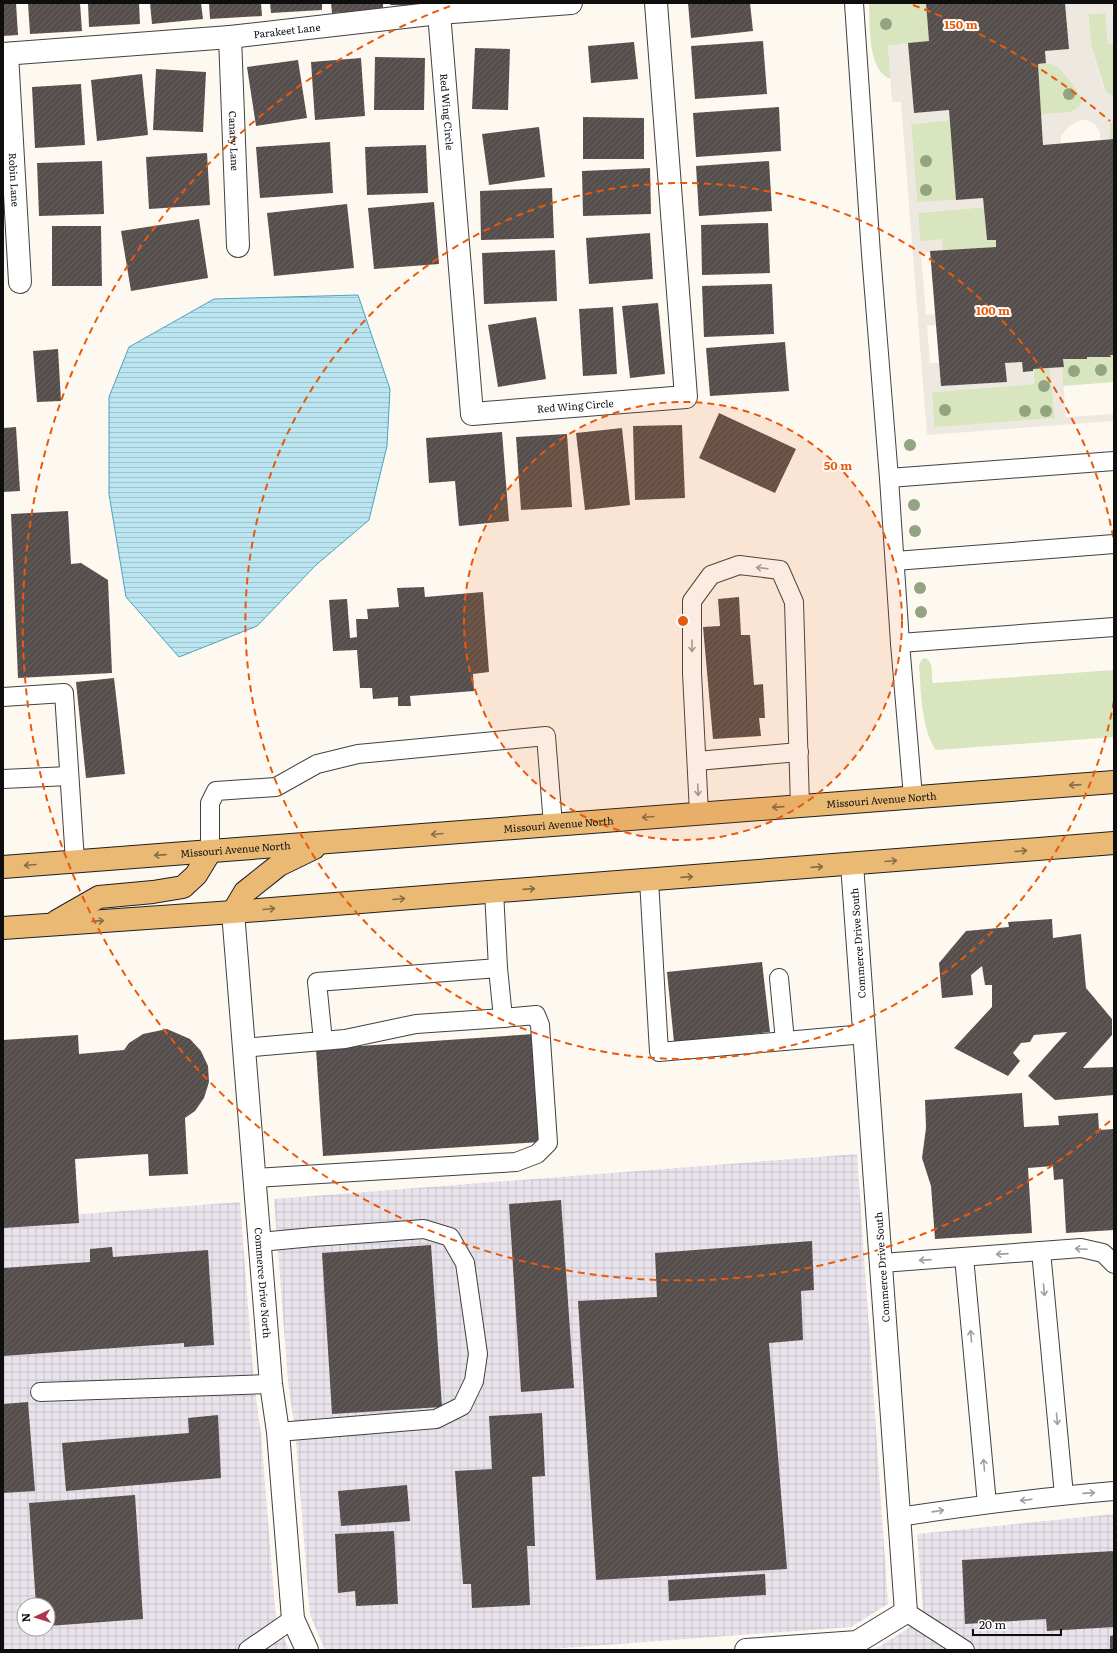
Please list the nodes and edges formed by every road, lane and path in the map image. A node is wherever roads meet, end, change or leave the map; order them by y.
1 (571, 3) edge
2 (656, 3) edge
3 (854, 3) edge
4 (439, 13) junction
5 (230, 37) junction
6 (5, 54) edge
7 (238, 246) dead end
8 (20, 282) dead end
9 (1114, 461) edge
10 (889, 478) junction
11 (1114, 544) edge
12 (895, 561) junction
13 (1114, 627) edge
14 (900, 643) junction
15 (3, 697) edge
16 (799, 752) junction
17 (697, 761) junction
18 (69, 776) junction
19 (3, 780) edge
20 (1114, 782) edge
21 (913, 797) junction
22 (800, 806) junction
23 (699, 813) junction
24 (553, 825) junction
25 (324, 843) junction
26 (1114, 843) edge
27 (210, 852) junction
28 (75, 862) junction
29 (852, 864) junction
30 (3, 867) edge
31 (648, 880) junction
32 (494, 891) junction
33 (233, 912) junction
34 (52, 924) junction
35 (3, 928) edge
36 (498, 968) junction
37 (779, 978) dead end
38 (503, 1018) junction
39 (865, 1034) junction
40 (323, 1041) junction
41 (785, 1041) junction
42 (244, 1048) junction
43 (255, 1178) junction
44 (260, 1242) junction
45 (1041, 1251) junction
46 (964, 1257) junction
47 (882, 1263) junction
48 (1114, 1264) edge
49 (271, 1384) junction
50 (40, 1392) dead end
51 (278, 1432) junction
52 (1114, 1491) edge
53 (1064, 1495) junction
54 (987, 1504) junction
55 (899, 1517) junction
56 (906, 1612) junction
57 (293, 1619) junction
58 (248, 1650) edge
59 (306, 1650) edge
60 (746, 1650) edge
61 (965, 1650) edge

1 - 4 street, Parakeet Lane
2 - 4 street, Red Wing Circle
3 - 10 lane
4 - 5 street, Parakeet Lane
5 - 6 street, Parakeet Lane
5 - 7 street, Canary Lane
6 - 8 street, Robin Lane
9 - 10 lane
10 - 12 lane
11 - 12 lane
12 - 14 lane
13 - 14 lane
14 - 21 lane
15 - 18 lane
16 - 17 lane
16 -> 17 lane
16 - 22 lane
17 -> 23 lane
18 - 19 lane
18 - 28 lane
20 -> 21 main road, Missouri Avenue North
21 - 22 main road, Missouri Avenue North
22 -> 23 main road, Missouri Avenue North
23 -> 24 main road, Missouri Avenue North
24 -> 25 main road, Missouri Avenue North
24 - 27 lane
25 - 27 main road, Missouri Avenue North
25 - 33 main road
29 -> 26 main road
27 -> 28 main road, Missouri Avenue North
27 - 34 main road
28 -> 30 main road, Missouri Avenue North
31 -> 29 main road
29 - 39 street, Commerce Drive South
32 -> 31 main road
31 - 41 lane
33 -> 32 main road
32 - 36 lane
34 -> 33 main road
33 - 42 street, Commerce Drive North
34 - 35 main road
36 - 38 lane
36 - 40 lane
37 - 41 lane
38 - 40 lane
38 - 43 lane
39 - 41 lane
39 - 47 street, Commerce Drive South
40 - 42 lane
42 - 43 street, Commerce Drive North
43 - 44 street, Commerce Drive North
44 - 49 street, Commerce Drive North
44 - 51 lane
45 -> 46 lane
48 -> 45 lane
45 -> 53 lane
46 -> 47 lane
54 -> 46 lane
47 - 55 street, Commerce Drive South
49 - 50 lane
49 - 51 street, Commerce Drive North
51 - 57 street, Commerce Drive North
53 -> 52 lane
53 -> 54 lane
55 -> 54 lane
55 - 56 street, Commerce Drive South
56 - 60 street
56 - 61 lane
57 - 58 lane
57 - 59 street, Commerce Drive North

